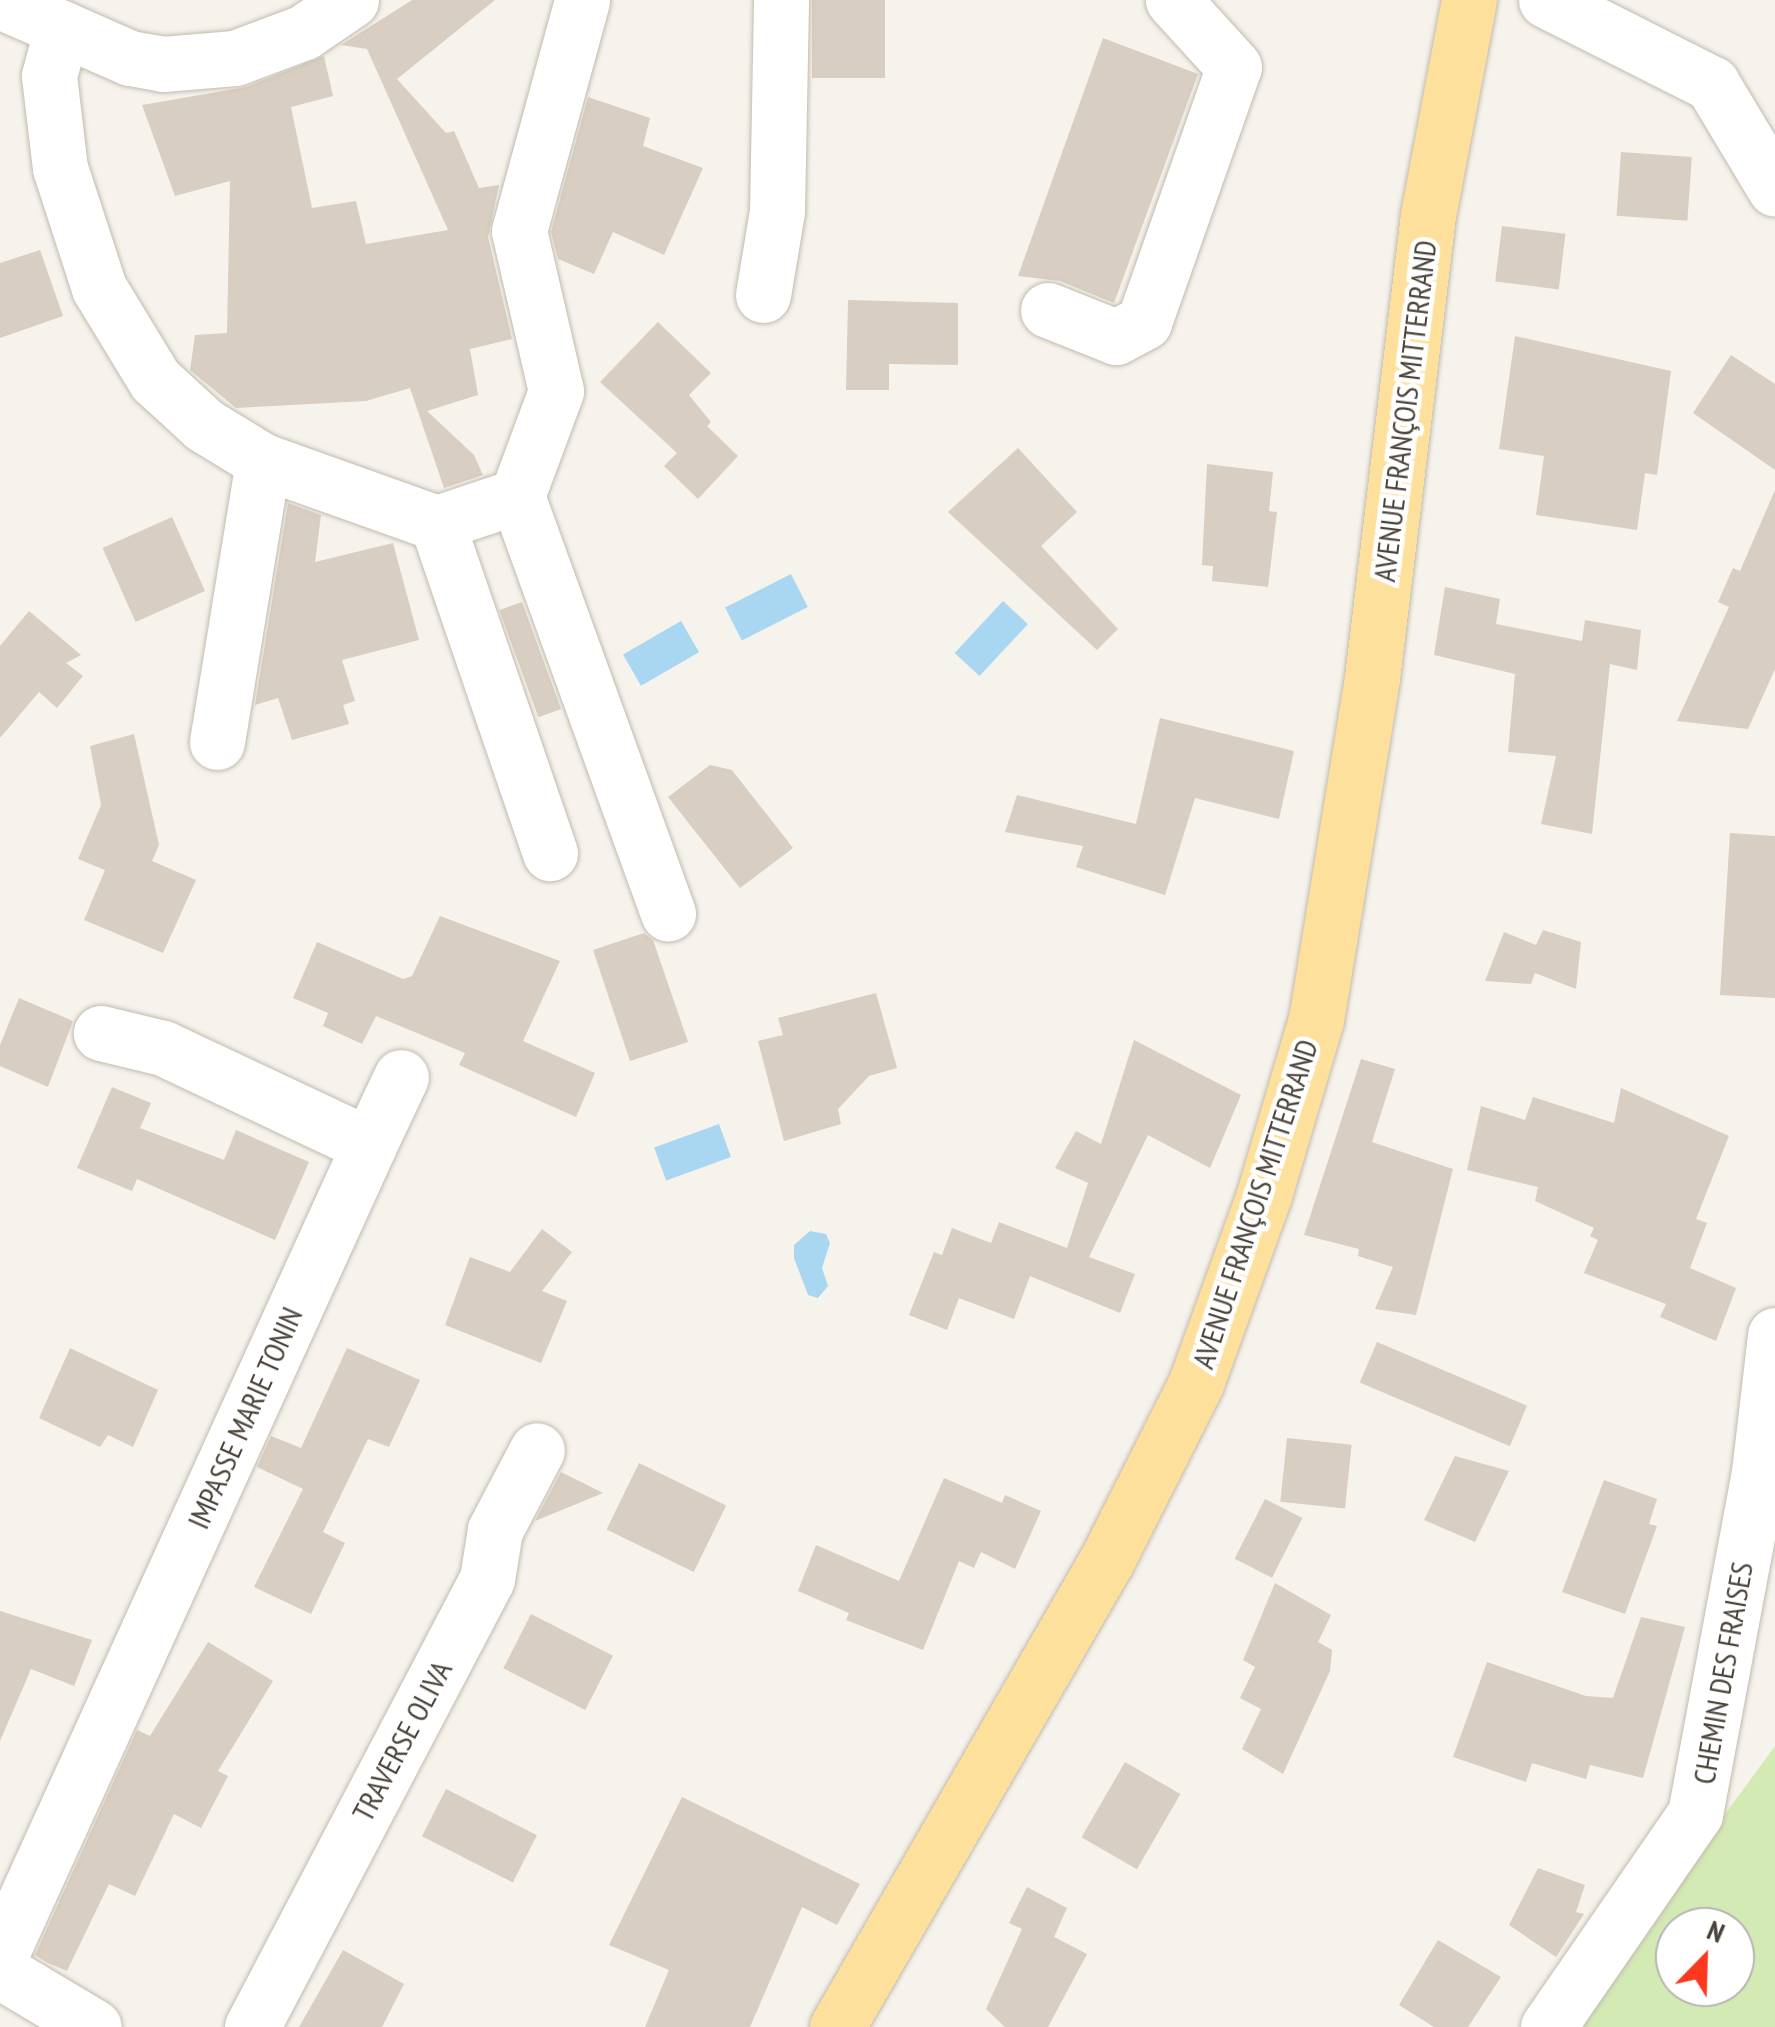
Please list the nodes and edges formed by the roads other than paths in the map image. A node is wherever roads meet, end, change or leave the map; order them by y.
1 (351, 0) edge
2 (582, 0) edge
3 (781, 0) edge
4 (1173, 0) edge
5 (1469, 0) edge
6 (1546, 0) edge
7 (0, 1) edge
8 (62, 28) junction
9 (1775, 189) edge
10 (763, 295) dead end
11 (1048, 310) dead end
12 (263, 461) junction
13 (516, 496) junction
14 (437, 523) junction
15 (217, 742) dead end
16 (550, 853) dead end
17 (668, 914) dead end
18 (101, 1033) dead end
19 (401, 1077) dead end
20 (369, 1145) junction
21 (1775, 1335) edge
22 (537, 1450) dead end
23 (1767, 1474) edge
24 (0, 1956) edge
25 (0, 1971) edge
26 (94, 2027) edge
27 (252, 2027) edge
28 (837, 2027) edge
29 (1548, 2027) edge

1 - 8 street
2 - 13 street
3 - 10 street
4 - 11 street
5 - 28 main road, AVENUE FRANÇOIS MITTERRAND
6 - 9 street
7 - 8 street
8 - 12 street
12 - 14 street
12 - 15 street
13 - 14 street
13 - 17 street
14 - 16 street
18 - 20 street
19 - 20 street, IMPASSE MARIE TONIN
20 - 24 street, IMPASSE MARIE TONIN
21 - 23 street, CHEMIN DES FRAISES
22 - 27 street, TRAVERSE OLIVA
23 - 29 street, CHEMIN DES FRAISES
25 - 26 street

